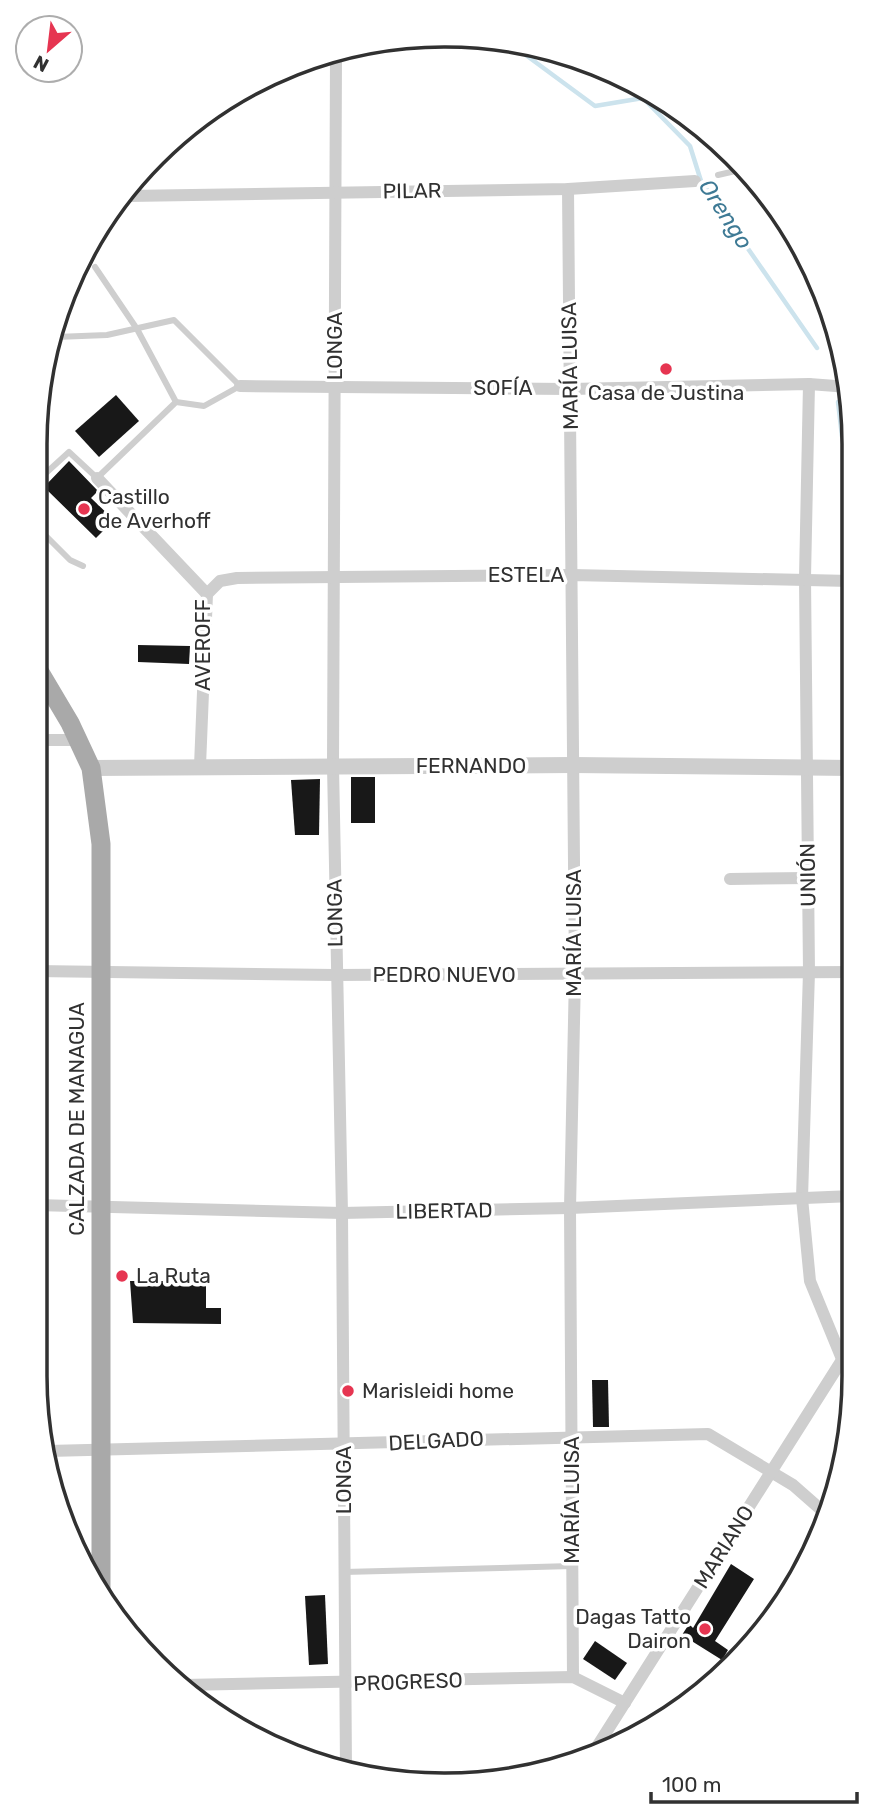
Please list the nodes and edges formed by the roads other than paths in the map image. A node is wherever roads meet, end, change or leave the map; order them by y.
1 (336, 63) edge
2 (732, 172) edge
3 (718, 175) dead end
4 (695, 181) dead end
5 (568, 189) junction
6 (335, 192) junction
7 (135, 196) edge
8 (95, 267) dead end
9 (137, 329) junction
10 (62, 337) edge
11 (809, 384) junction
12 (240, 386) junction
13 (837, 386) edge
14 (335, 388) junction
15 (570, 389) junction
16 (176, 402) junction
17 (47, 472) edge
18 (97, 478) junction
19 (47, 537) edge
20 (83, 566) dead end
21 (572, 575) junction
22 (335, 577) junction
23 (804, 578) junction
24 (842, 580) edge
25 (207, 594) junction
26 (47, 685) edge
27 (47, 740) edge
28 (79, 740) junction
29 (573, 765) junction
30 (200, 766) junction
31 (333, 766) junction
32 (807, 766) junction
33 (91, 768) junction
34 (842, 768) edge
35 (808, 878) junction
36 (730, 879) dead end
37 (47, 971) edge
38 (99, 971) junction
39 (810, 972) junction
40 (842, 972) edge
41 (335, 975) junction
42 (575, 975) junction
43 (842, 1196) edge
44 (802, 1198) junction
45 (47, 1205) edge
46 (100, 1205) junction
47 (570, 1208) junction
48 (342, 1213) junction
49 (842, 1359) joint
50 (572, 1435) junction
51 (344, 1445) junction
52 (55, 1451) edge
53 (100, 1451) junction
54 (770, 1473) junction
55 (819, 1508) edge
56 (572, 1566) junction
57 (344, 1572) junction
58 (101, 1575) edge
59 (573, 1677) junction
60 (346, 1684) junction
61 (196, 1685) edge
62 (625, 1703) junction
63 (600, 1741) edge
64 (346, 1760) edge

1 - 6 street, LONGA
2 - 3 lane
4 - 5 street, PILAR
5 - 6 street, PILAR
5 - 15 street, MARÍA LUISA
6 - 7 street, PILAR
6 - 14 street, LONGA
8 - 9 lane
9 - 10 lane
9 - 12 lane
9 - 16 lane
11 - 13 street, SOFÍA
11 - 15 street, SOFÍA
11 - 23 street, UNIÓN
12 - 14 street, SOFÍA
12 - 16 lane
14 - 15 street, SOFÍA
14 - 22 street, LONGA
15 - 21 street, MARÍA LUISA
16 - 18 lane
17 - 18 lane, AVEROFF
18 - 25 street, AVEROFF
19 - 20 lane
21 - 22 street, ESTELA
21 - 23 street, ESTELA
21 - 29 street, MARÍA LUISA
22 - 25 street, ESTELA
22 - 31 street, LONGA
23 - 24 street, ESTELA
23 - 32 street, UNIÓN
25 - 30 street, AVEROFF
26 - 28 main road, CALZADA DE MANAGUA
27 - 28 street
28 - 33 main road, CALZADA DE MANAGUA
29 - 31 street, FERNANDO
29 - 32 street, FERNANDO
29 - 42 street, MARÍA LUISA
30 - 31 street, FERNANDO
30 - 33 street, FERNANDO
31 - 41 street, LONGA
32 - 34 street, FERNANDO
32 - 35 street, UNIÓN
33 - 38 main road, CALZADA DE MANAGUA
35 - 36 street
35 - 39 street, UNIÓN
37 - 38 street, PEDRO NUEVO
38 - 41 street, PEDRO NUEVO
38 - 46 main road, CALZADA DE MANAGUA
39 - 40 street, PEDRO NUEVO
39 - 42 street, PEDRO NUEVO
39 - 44 street, UNIÓN
41 - 42 street, PEDRO NUEVO
41 - 48 street, LONGA
42 - 47 street, MARÍA LUISA
43 - 44 street, LIBERTAD
44 - 47 street, LIBERTAD
44 - 49 street, UNIÓN
45 - 46 street, LIBERTAD
46 - 48 street, LIBERTAD
46 - 53 main road, CALZADA DE MANAGUA
47 - 48 street, LIBERTAD
47 - 50 street, MARÍA LUISA
48 - 51 street, LONGA
49 - 54 street, MARIANO
50 - 51 street, DELGADO
50 - 54 street, DELGADO
50 - 56 street, MARÍA LUISA
51 - 53 street, DELGADO
51 - 57 street, LONGA
52 - 53 street, DELGADO
53 - 58 main road, CALZADA DE MANAGUA
54 - 55 street, DELGADO
54 - 62 street, MARIANO
56 - 57 lane
56 - 59 street, MARÍA LUISA
57 - 60 street, LONGA
59 - 60 street, PROGRESO
59 - 62 street, PROGRESO
60 - 61 street, PROGRESO
60 - 64 street, LONGA
62 - 63 street, MARIANO

